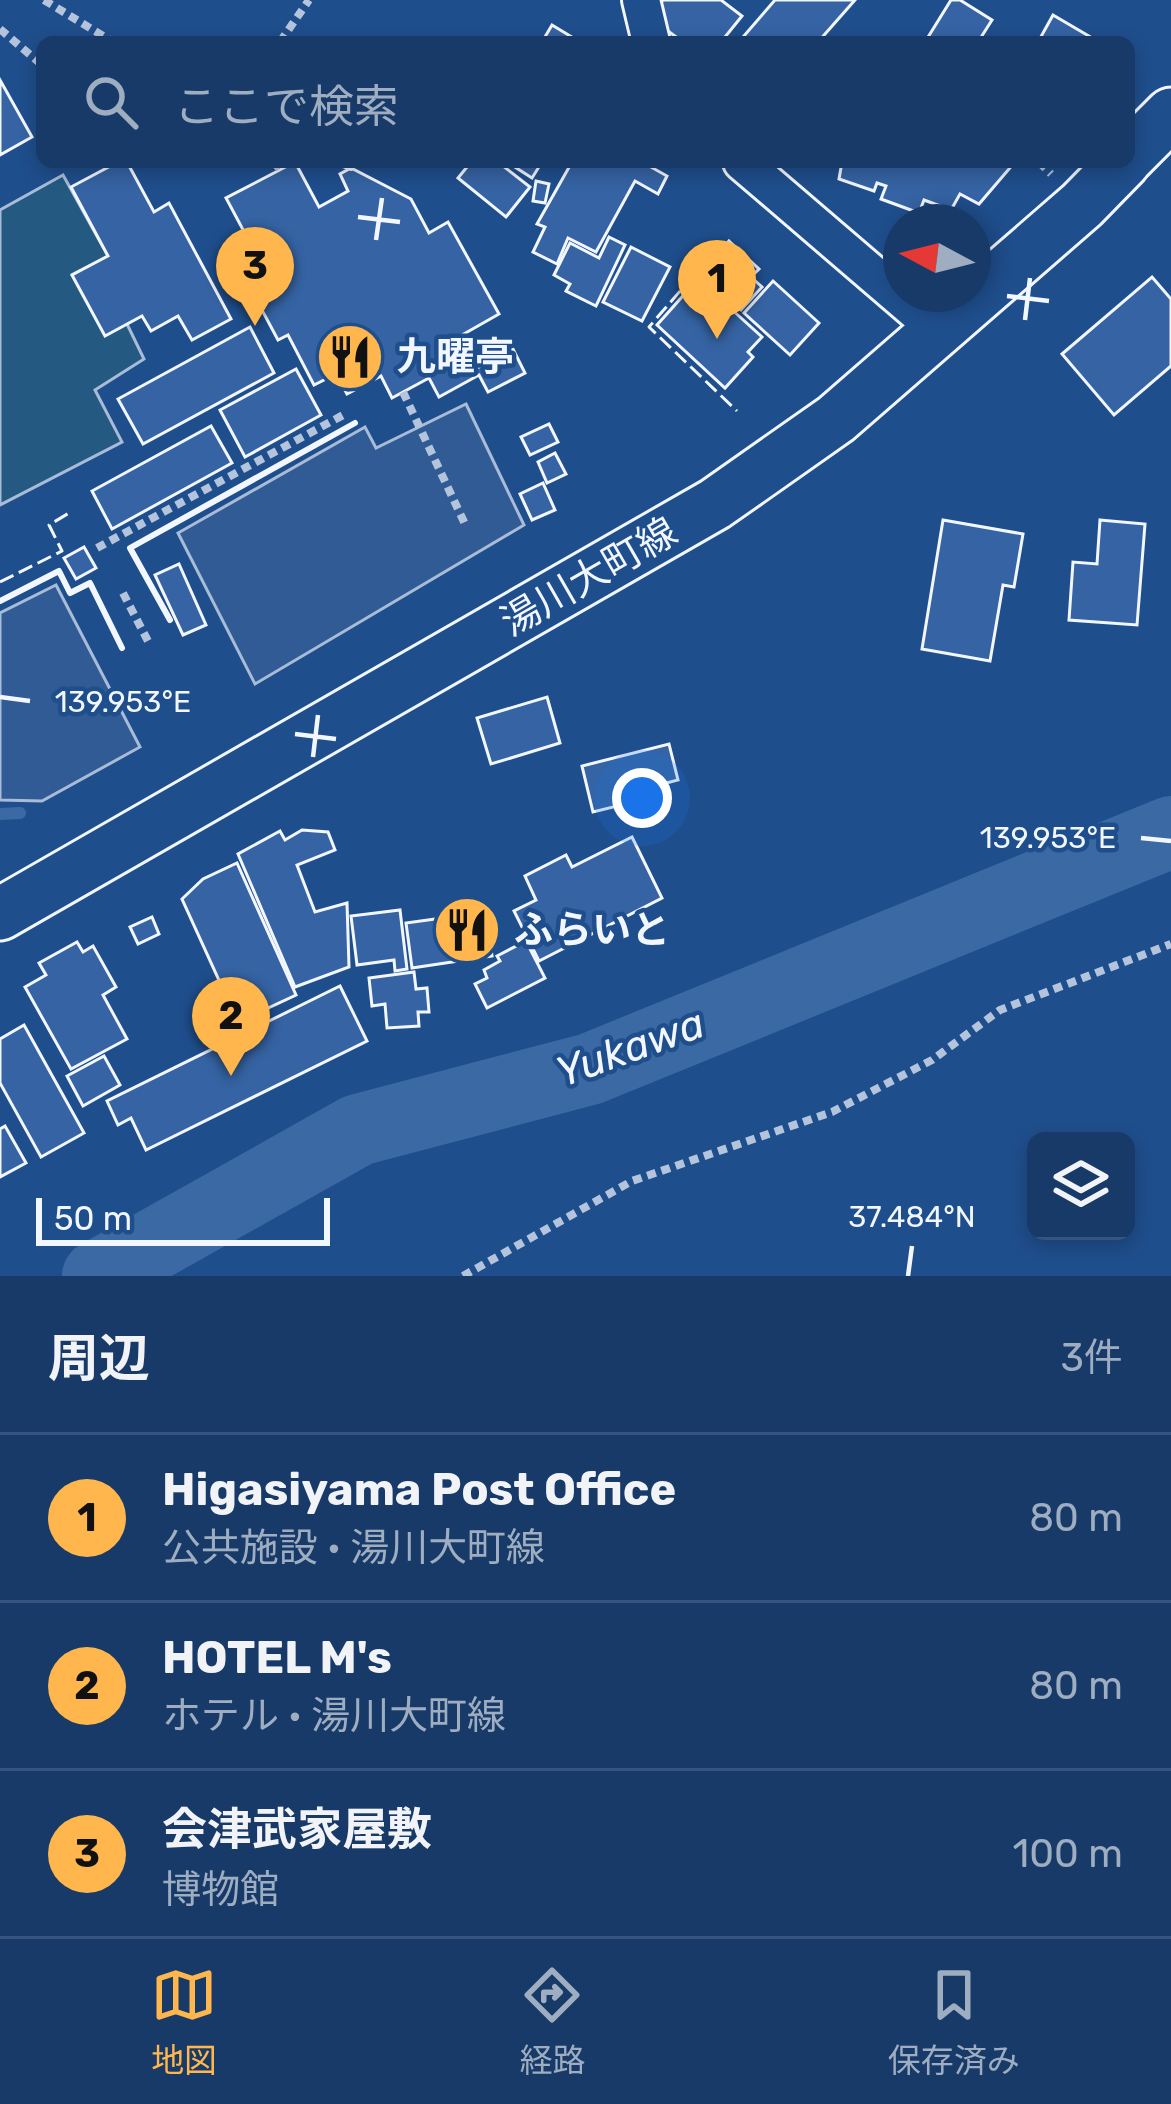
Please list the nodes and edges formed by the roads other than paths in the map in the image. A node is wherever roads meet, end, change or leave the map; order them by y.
1 (641, 0) edge
2 (650, 36) edge
3 (1171, 113) edge
4 (1135, 150) edge
5 (749, 168) edge
6 (1116, 168) edge
7 (939, 332) junction
8 (0, 914) edge

1 - 2 street
3 - 4 main road, 湯川大町線
5 - 7 street
6 - 7 main road, 湯川大町線
7 - 8 main road, 湯川大町線

